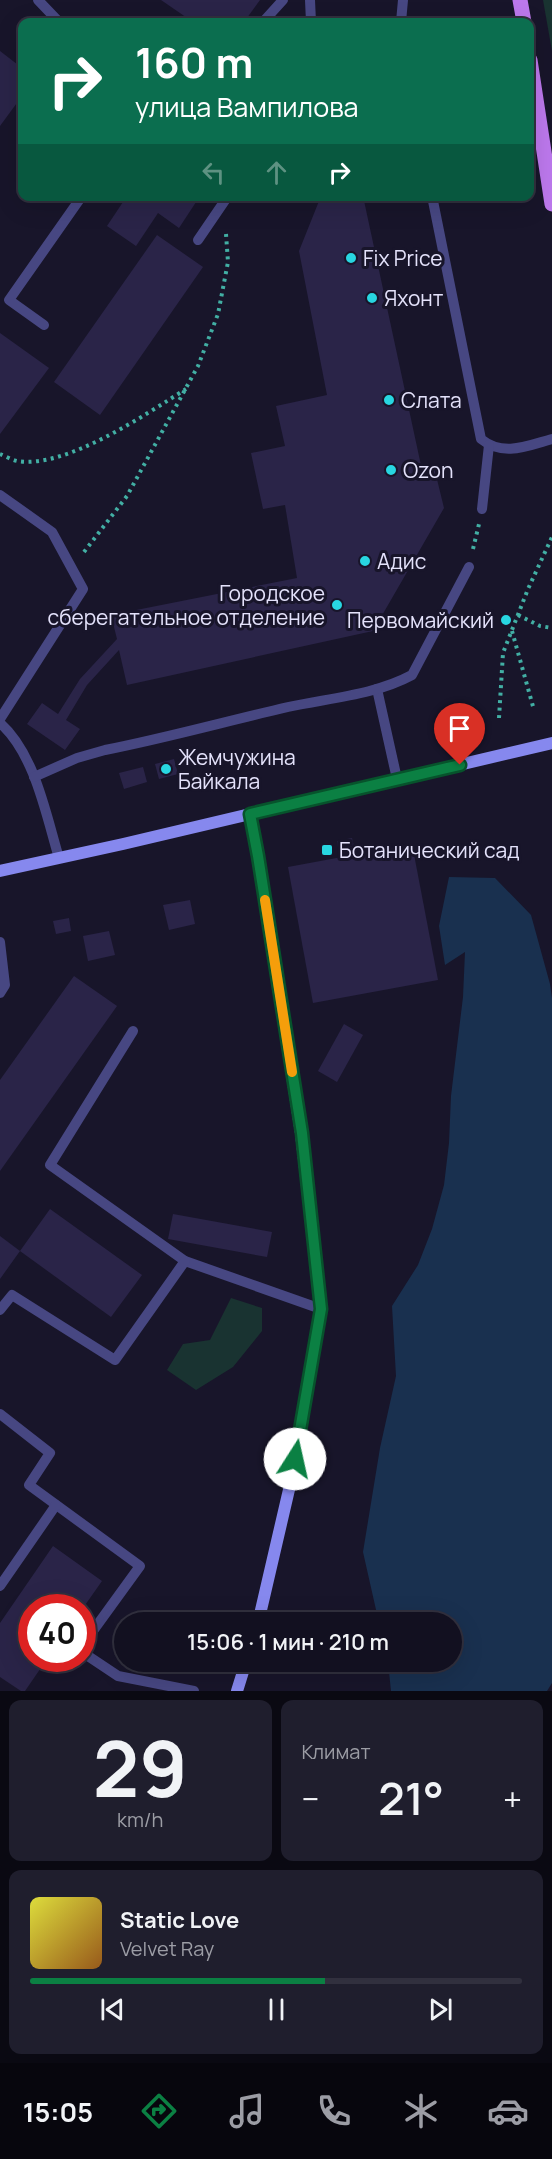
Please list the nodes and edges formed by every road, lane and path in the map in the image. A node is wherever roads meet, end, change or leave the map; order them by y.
1 (38, 0) edge
2 (283, 0) edge
3 (310, 0) edge
4 (403, 0) edge
5 (520, 0) edge
6 (55, 18) edge
7 (267, 18) edge
8 (310, 18) edge
9 (401, 18) edge
10 (523, 18) edge
11 (534, 84) edge
12 (550, 182) edge
13 (78, 201) edge
14 (225, 201) edge
15 (226, 201) edge
16 (433, 201) edge
17 (552, 204) edge
18 (198, 240) dead end
19 (5, 296) edge
20 (44, 325) dead end
21 (186, 388) junction
22 (552, 439) edge
23 (489, 445) junction
24 (0, 454) edge
25 (0, 495) edge
26 (482, 509) joint
27 (552, 537) edge
28 (71, 566) junction
29 (469, 567) joint
30 (518, 615) junction
31 (552, 628) edge
32 (512, 631) junction
33 (377, 689) junction
34 (534, 710) dead end
35 (500, 718) dead end
36 (0, 721) edge
37 (552, 743) edge
38 (34, 777) junction
39 (185, 777) dead end
40 (397, 779) junction
41 (188, 788) dead end
42 (250, 814) junction
43 (59, 858) junction
44 (0, 871) edge
45 (0, 942) edge
46 (0, 993) edge
47 (133, 1031) dead end
48 (185, 1261) junction
49 (321, 1309) junction
50 (0, 1310) edge
51 (0, 1414) edge
52 (56, 1505) junction
53 (0, 1586) edge
54 (261, 1612) edge
55 (96, 1627) edge
56 (96, 1661) edge
57 (243, 1672) edge
58 (194, 1691) edge
59 (237, 1691) edge

1 - 6 lane
2 - 7 lane
3 - 8 lane
4 - 9 lane
5 - 10 main road
11 - 12 main road
12 - 17 main road
13 - 19 lane
14 - 18 lane
15 - 21 path
16 - 23 lane
19 - 20 lane
21 - 24 path
21 - 28 path
22 - 23 lane
23 - 26 lane
25 - 28 lane
26 - 29 path
27 - 30 path
28 - 36 lane
29 - 33 lane
30 - 31 path
30 - 32 path
32 - 34 path
32 - 35 path
33 - 38 lane
33 - 40 lane
36 - 38 lane
37 - 40 street
38 - 43 lane
39 - 41 path
40 - 42 street
42 - 43 street
42 - 49 street
43 - 44 street
45 - 46 lane
47 - 48 lane
48 - 49 lane
48 - 50 lane
49 - 54 street
51 - 52 lane
52 - 53 lane
52 - 55 lane
56 - 58 lane
57 - 59 street

